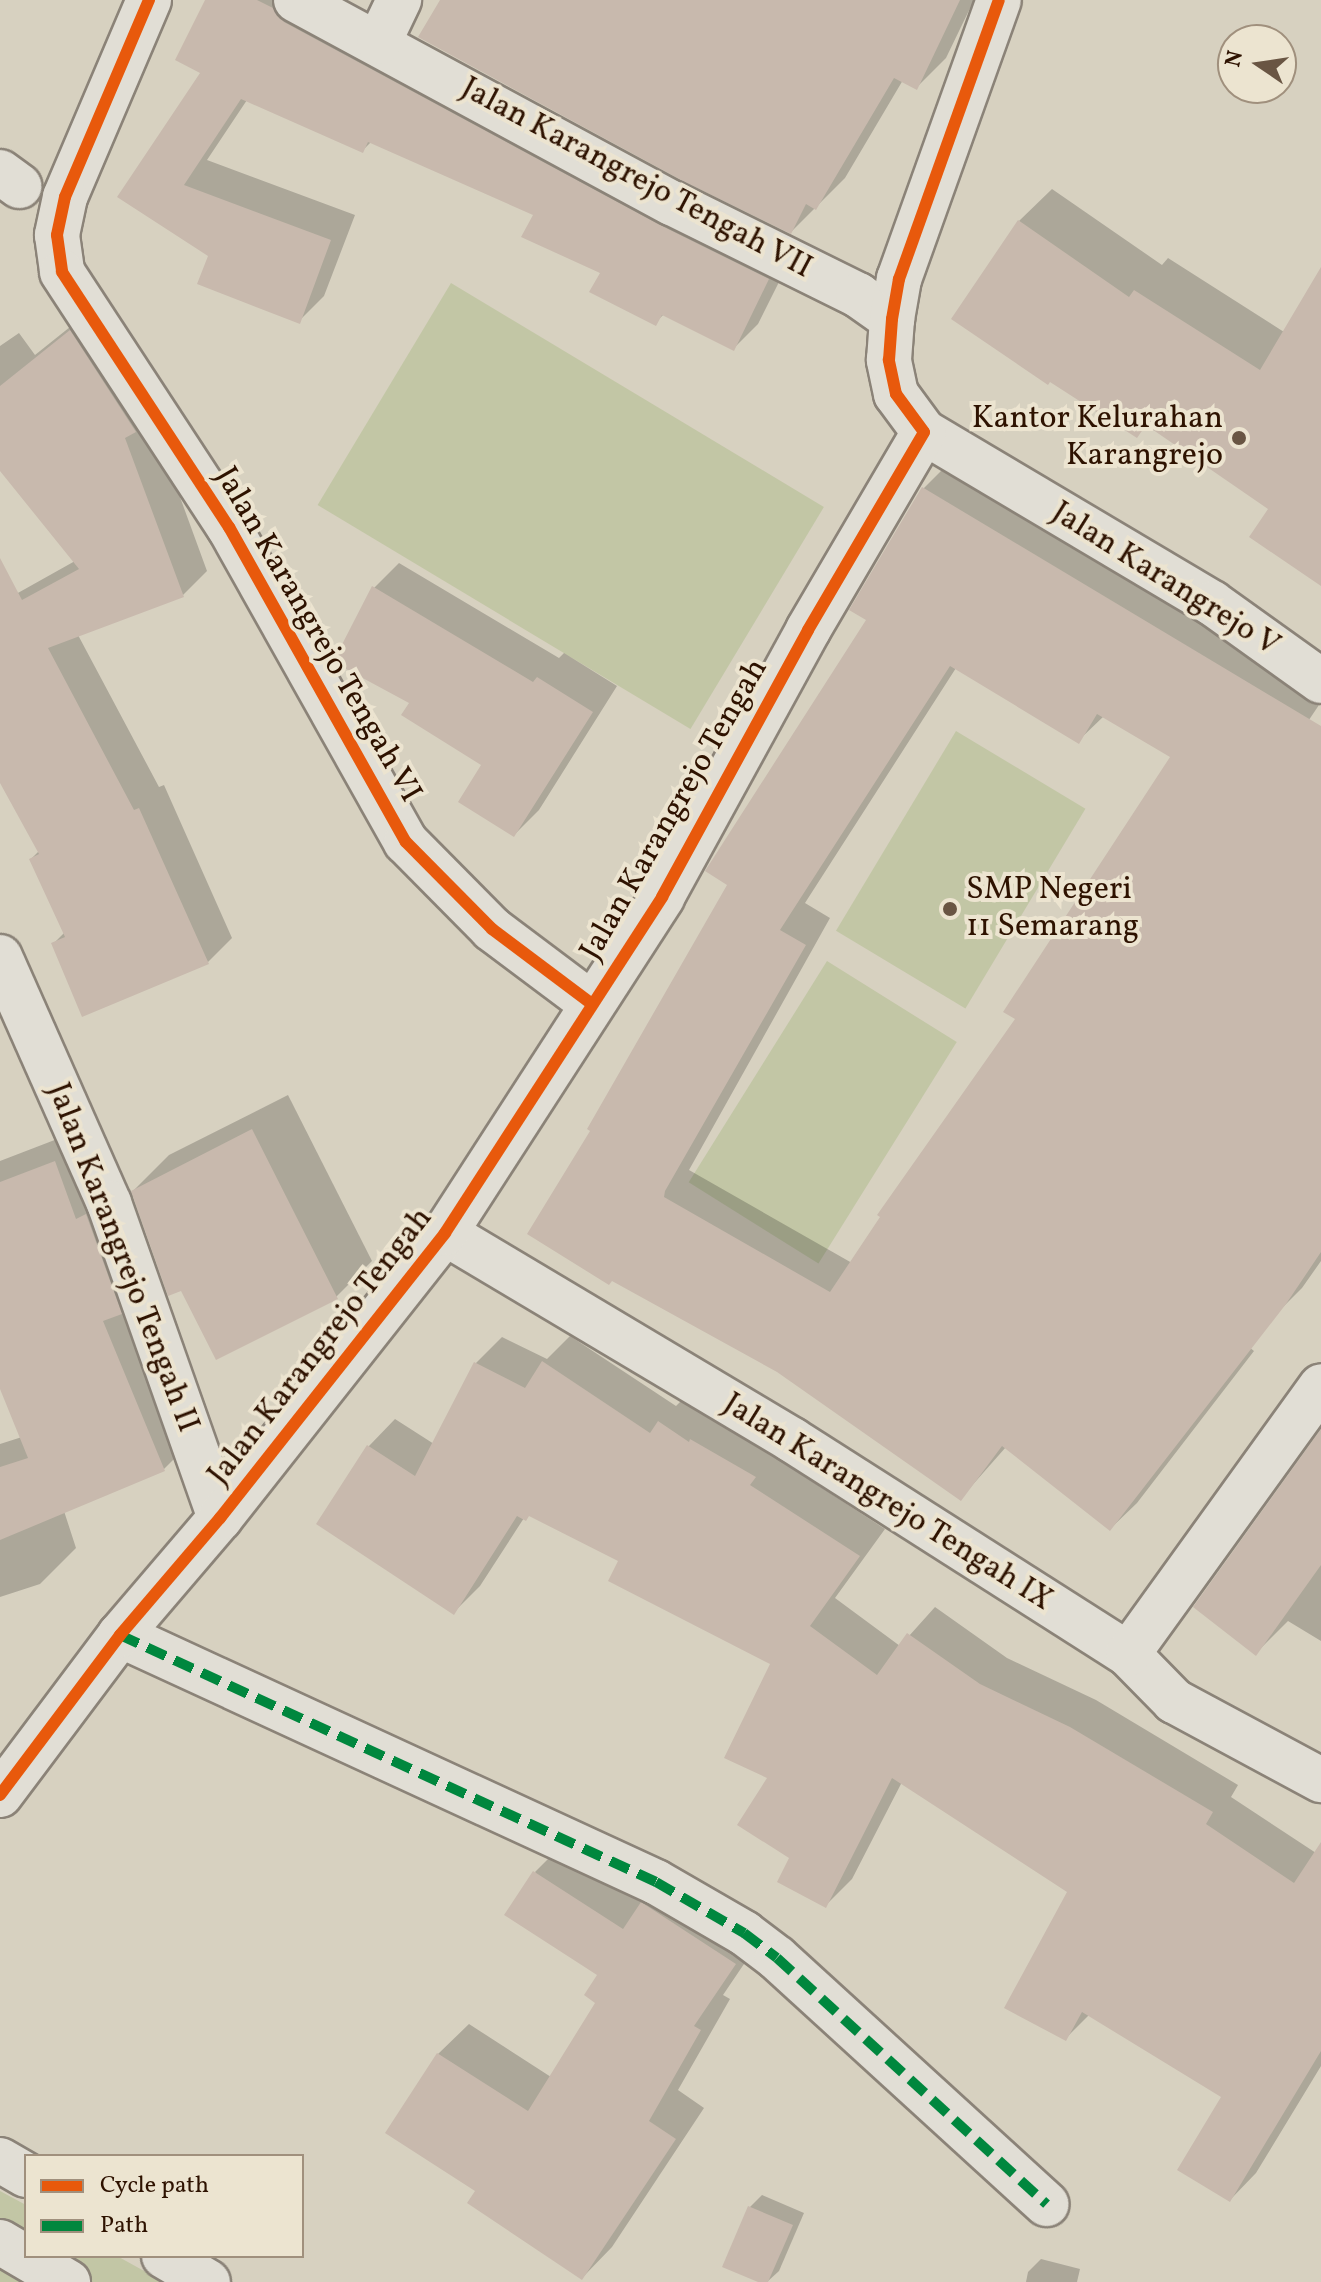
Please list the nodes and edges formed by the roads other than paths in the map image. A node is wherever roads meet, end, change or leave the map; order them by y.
1 (149, 0) edge
2 (296, 0) edge
3 (399, 0) edge
4 (999, 0) edge
5 (379, 42) junction
6 (892, 319) junction
7 (924, 432) junction
8 (1321, 681) edge
9 (0, 957) edge
10 (592, 1004) junction
11 (445, 1233) junction
12 (1321, 1386) edge
13 (220, 1518) junction
14 (120, 1635) junction
15 (1128, 1654) junction
16 (1321, 1780) edge
17 (0, 1795) edge
18 (0, 2160) edge
19 (24, 2174) edge
20 (1046, 2204) dead end
21 (0, 2242) edge
22 (24, 2256) edge
23 (27, 2258) edge
24 (167, 2258) edge
25 (68, 2282) edge
26 (208, 2282) edge

1 - 10 street, Jalan Karangrejo Tengah VI
2 - 5 street, Jalan Karangrejo Tengah VII
3 - 5 street
4 - 6 street
5 - 6 street, Jalan Karangrejo Tengah VII
6 - 7 street
7 - 8 street, Jalan Karangrejo V
7 - 10 street, Jalan Karangrejo Tengah
9 - 13 street, Jalan Karangrejo Tengah II
10 - 11 street, Jalan Karangrejo Tengah
11 - 13 street, Jalan Karangrejo Tengah
11 - 15 street, Jalan Karangrejo Tengah IX
12 - 15 street
13 - 14 street, Jalan Karangrejo Tengah
14 - 17 street, Jalan Karangrejo Tengah
14 - 20 street
15 - 16 street, Jalan Karangrejo Tengah IX
18 - 19 street
21 - 22 street
23 - 25 street
24 - 26 street

